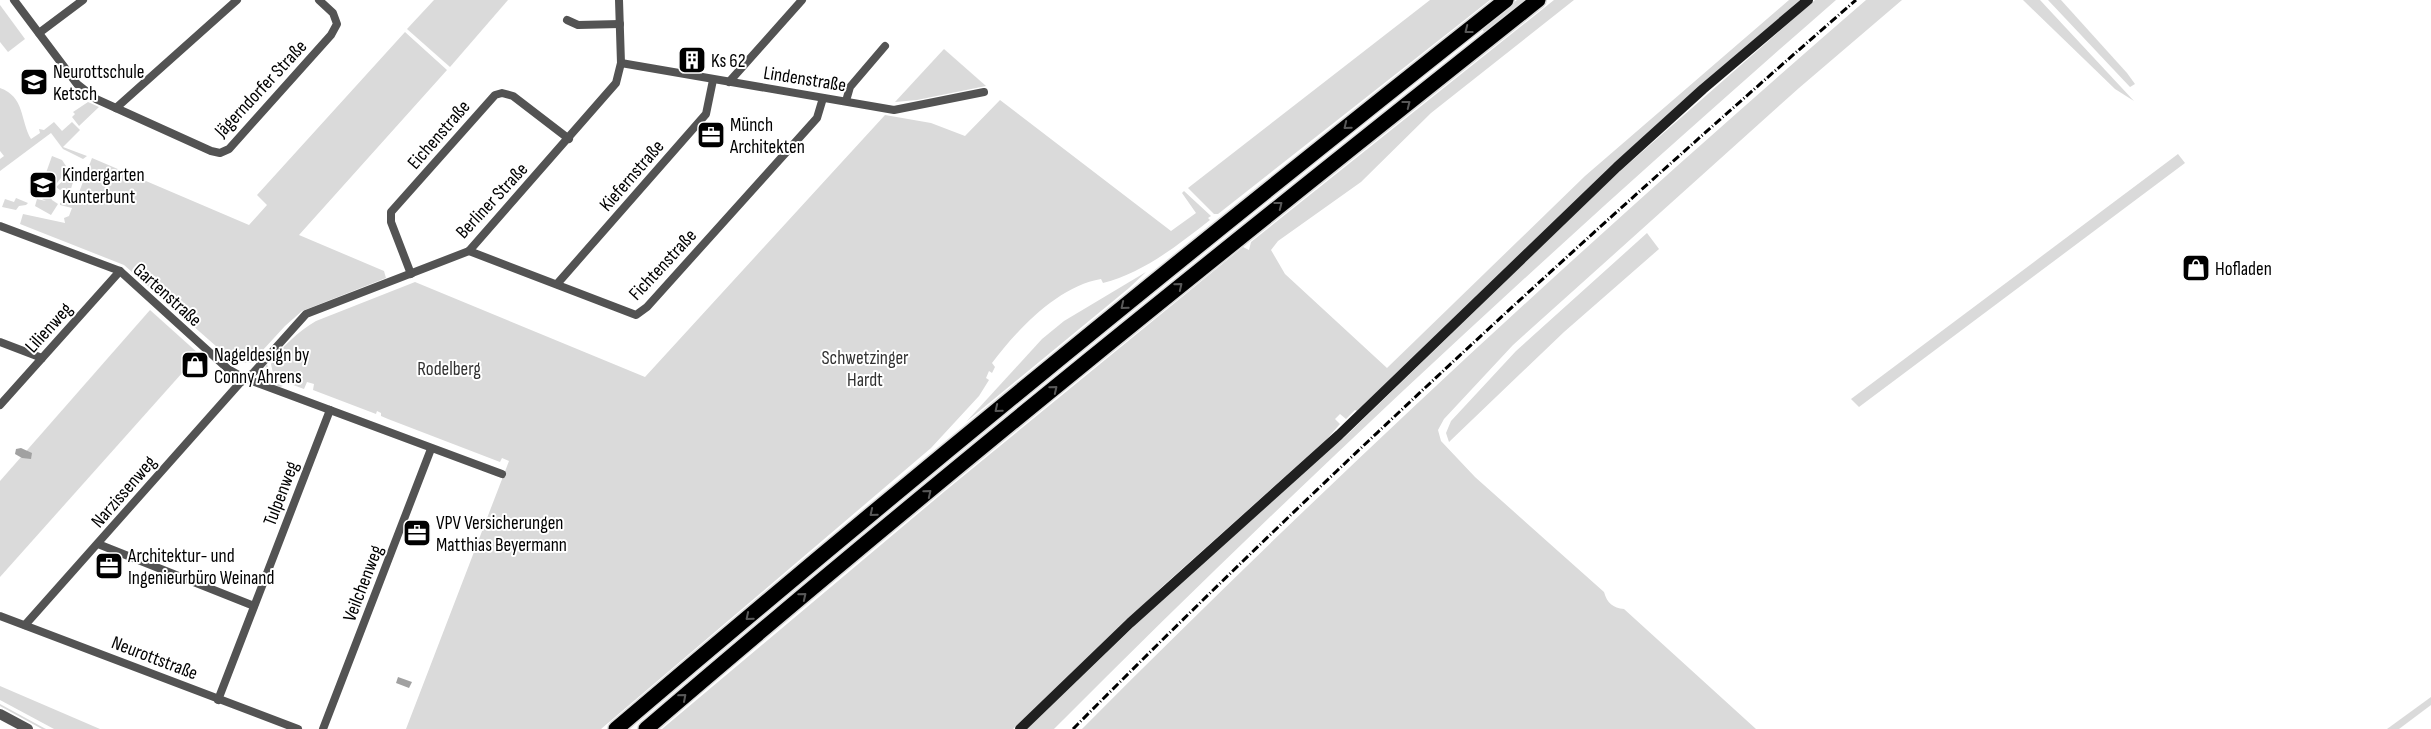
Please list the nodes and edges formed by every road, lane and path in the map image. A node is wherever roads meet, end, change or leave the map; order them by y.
1 (14, 0) edge
2 (82, 0) edge
3 (237, 0) edge
4 (319, 0) edge
5 (618, 0) edge
6 (802, 0) edge
7 (1506, 0) edge
8 (1538, 0) edge
9 (1808, 0) edge
10 (567, 20) dead end
11 (620, 24) junction
12 (39, 33) junction
13 (885, 46) dead end
14 (621, 63) junction
15 (713, 80) junction
16 (729, 82) junction
17 (984, 92) dead end
18 (823, 98) junction
19 (846, 101) junction
20 (116, 108) junction
21 (569, 138) junction
22 (0, 226) edge
23 (470, 251) junction
24 (120, 271) junction
25 (411, 274) junction
26 (557, 284) junction
27 (0, 342) edge
28 (42, 358) junction
29 (244, 378) junction
30 (0, 405) edge
31 (330, 410) junction
32 (431, 449) junction
33 (502, 474) dead end
34 (98, 544) junction
35 (254, 606) junction
36 (0, 616) edge
37 (26, 625) junction
38 (218, 700) junction
39 (0, 714) edge
40 (28, 729) edge
41 (298, 729) edge
42 (323, 729) edge
43 (616, 729) edge
44 (646, 729) edge
45 (1020, 729) edge

1 - 12 street, Jägerndorfer Straße
2 - 12 street
3 - 20 street
4 - 20 street, Jägerndorfer Straße
5 - 11 street, Berliner Straße
6 - 16 street
7 -> 43 highway
44 -> 8 highway
9 - 45 main road
10 - 11 street
11 - 14 street, Berliner Straße
12 - 20 street, Jägerndorfer Straße
13 - 19 street
14 - 15 street, Lindenstraße
14 - 21 street, Berliner Straße
15 - 16 street, Lindenstraße
15 - 26 street, Kiefernstraße
16 - 18 street, Lindenstraße
17 - 19 street, Lindenstraße
18 - 19 street, Lindenstraße
18 - 26 street, Fichtenstraße
21 - 23 street, Berliner Straße
21 - 25 street, Eichenstraße
22 - 24 street, Gartenstraße
23 - 25 street, Berliner Straße
23 - 26 street, Fichtenstraße
24 - 28 street, Lilienweg
24 - 29 street, Gartenstraße
25 - 29 street, Berliner Straße
27 - 28 street
28 - 30 street, Lilienweg
29 - 31 street, Gartenstraße
29 - 34 street, Narzissenweg
31 - 32 street, Gartenstraße
31 - 35 street, Tulpenweg
32 - 33 street, Gartenstraße
32 - 42 street, Veilchenweg
34 - 35 street
34 - 37 street, Narzissenweg
35 - 38 street, Tulpenweg
36 - 37 street, Neurottstraße
37 - 38 street, Neurottstraße
38 - 41 street, Neurottstraße
39 - 40 street

